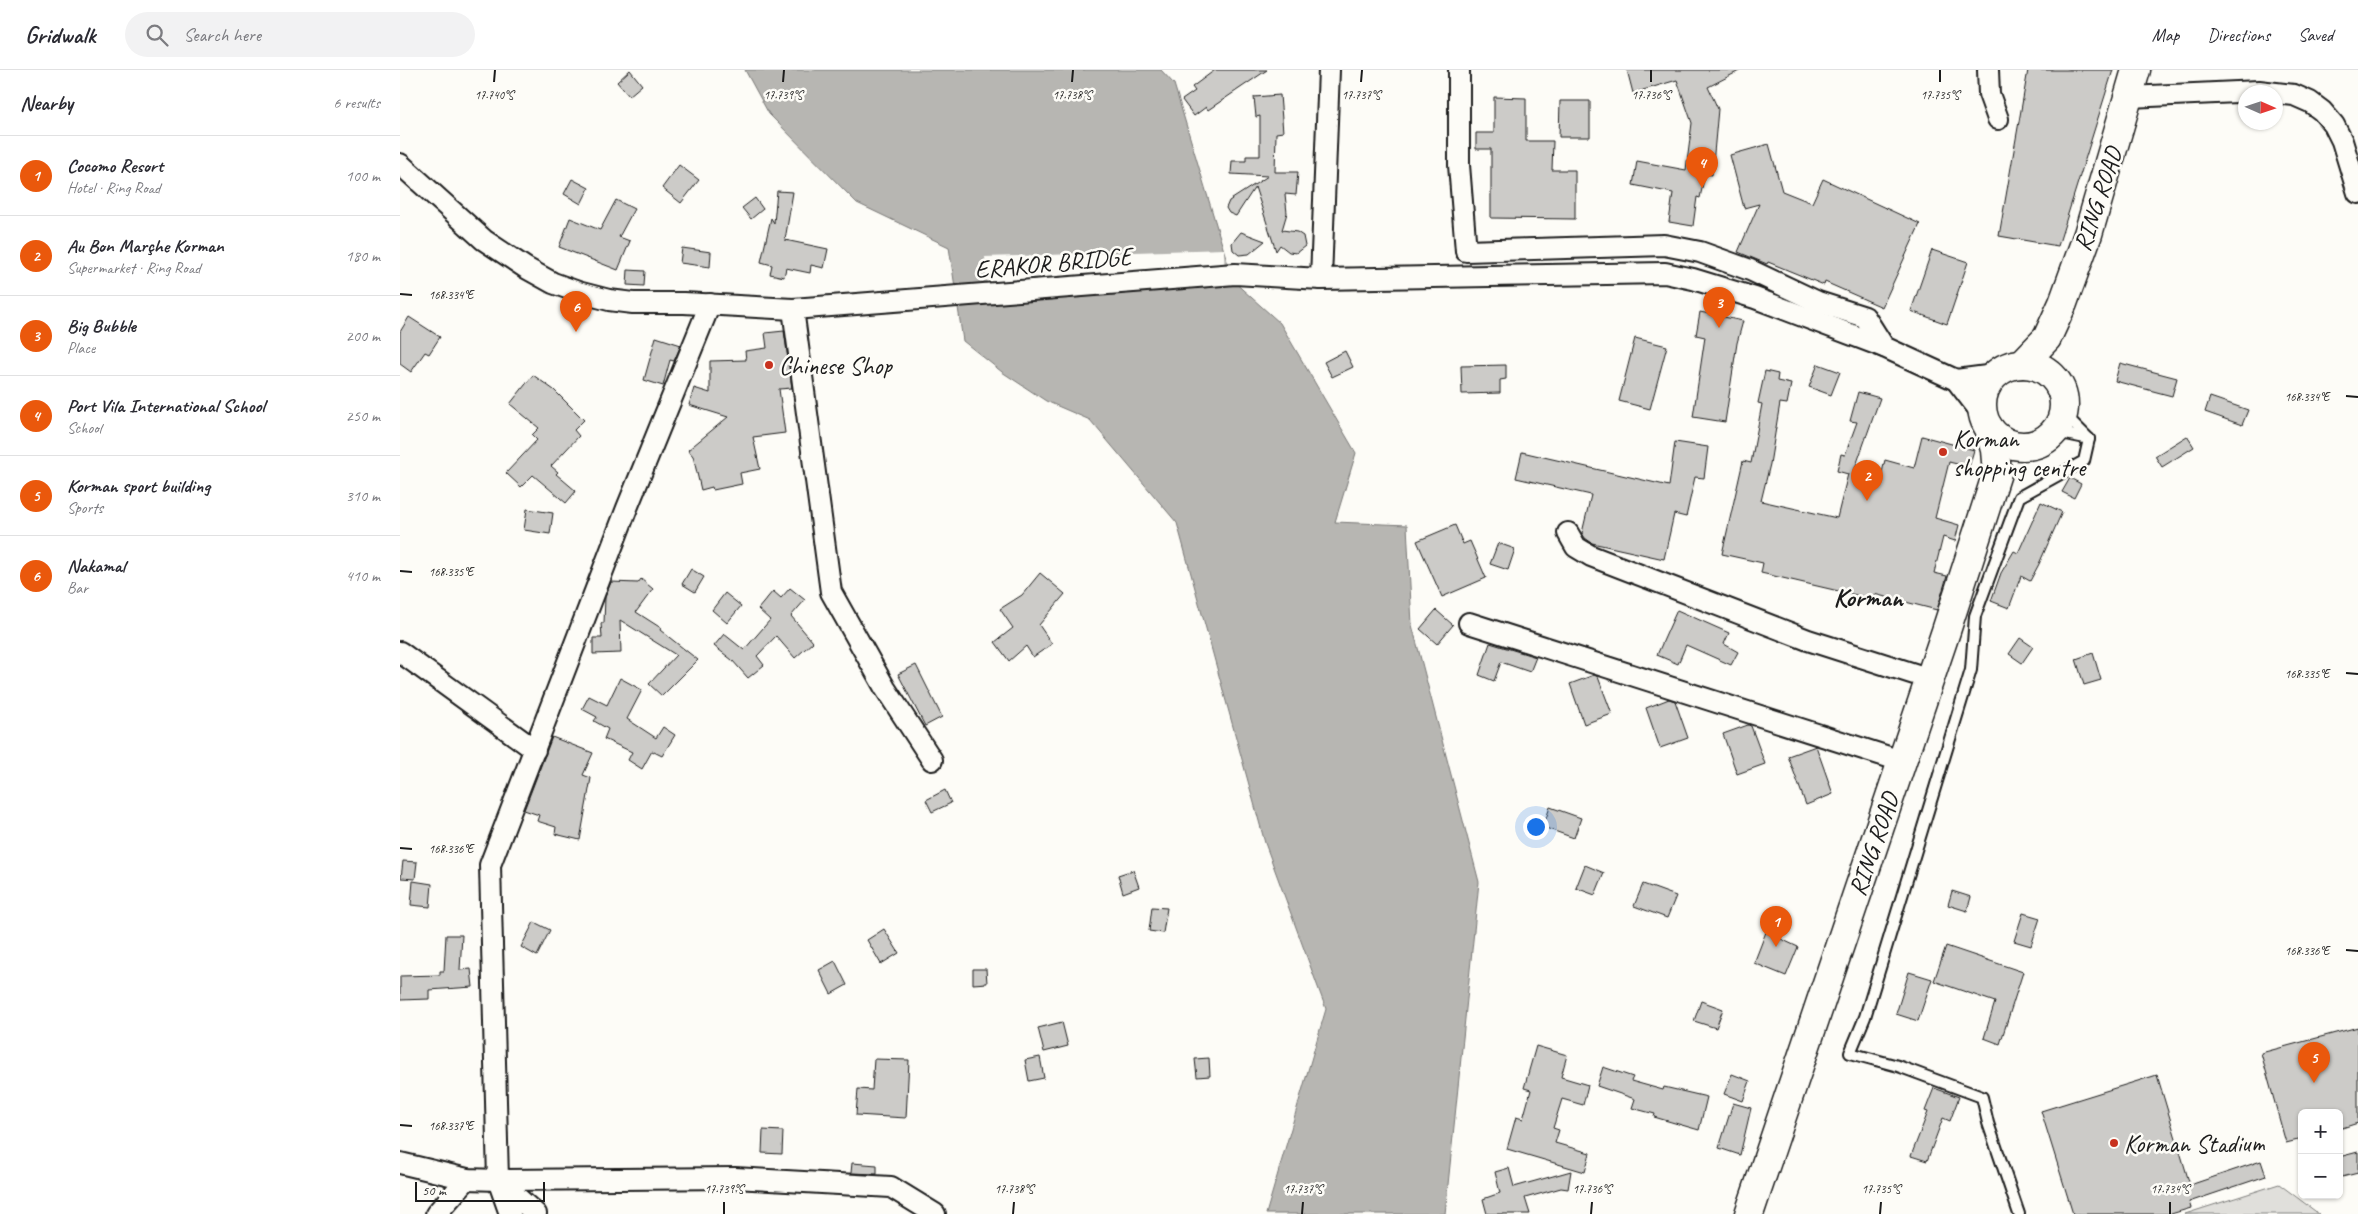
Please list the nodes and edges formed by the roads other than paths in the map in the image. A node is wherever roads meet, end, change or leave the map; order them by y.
1 (1329, 70) edge
2 (1459, 70) edge
3 (1988, 70) edge
4 (2136, 70) edge
5 (2129, 97) junction
6 (1998, 119) dead end
7 (400, 164) edge
8 (2358, 193) edge
9 (1664, 245) junction
10 (1609, 246) junction
11 (1556, 248) junction
12 (1486, 251) junction
13 (1734, 264) junction
14 (1611, 274) junction
15 (1660, 274) junction
16 (1567, 275) junction
17 (1484, 276) junction
18 (1321, 279) junction
19 (1725, 288) junction
20 (710, 304) junction
21 (793, 309) junction
22 (2054, 327) junction
23 (1884, 347) junction
24 (2022, 364) junction
25 (1995, 375) junction
26 (1956, 380) junction
27 (2059, 391) junction
28 (1986, 422) junction
29 (2089, 439) junction
30 (2039, 442) junction
31 (1997, 473) junction
32 (1568, 533) dead end
33 (1469, 623) dead end
34 (400, 652) edge
35 (1930, 679) junction
36 (535, 750) junction
37 (932, 760) dead end
38 (1901, 761) junction
39 (400, 1163) edge
40 (467, 1178) junction
41 (498, 1180) junction
42 (436, 1214) edge
43 (510, 1214) edge
44 (536, 1214) edge
45 (935, 1214) edge
46 (1749, 1214) edge
47 (2019, 1214) edge

1 - 18 street
2 - 12 street
3 - 6 street
4 - 5 main road, RING ROAD
5 - 8 street
5 - 22 main road, RING ROAD
7 - 20 street, ERAKOR BRIDGE
9 - 10 street
9 - 13 street
9 - 15 street
10 - 11 street
10 - 14 street
11 - 12 street
11 - 16 street
12 - 17 street
13 - 19 street
13 - 23 street
14 - 15 street, ERAKOR BRIDGE
14 - 16 street, ERAKOR BRIDGE
15 - 19 street, ERAKOR BRIDGE
16 - 17 street, ERAKOR BRIDGE
17 - 18 street, ERAKOR BRIDGE
18 - 21 street, ERAKOR BRIDGE
19 - 23 street, ERAKOR BRIDGE
20 - 21 street, ERAKOR BRIDGE
20 - 36 street
21 - 37 street
22 - 24 main road, RING ROAD
22 - 27 main road, RING ROAD
23 - 26 street, ERAKOR BRIDGE
24 - 25 main road
24 - 27 main road
25 - 26 street
25 - 28 main road
26 - 28 street
27 - 29 lane
27 - 30 main road
28 - 30 main road
28 - 31 main road, RING ROAD
29 - 30 lane
29 - 47 lane
30 - 31 main road, RING ROAD
31 - 35 main road, RING ROAD
32 - 35 street
33 - 38 street
34 - 36 street
35 - 38 main road, RING ROAD
36 - 41 street
38 - 46 main road, RING ROAD
39 - 40 street
40 - 41 street
40 - 42 street
41 - 43 street
41 - 44 street
41 - 45 street

